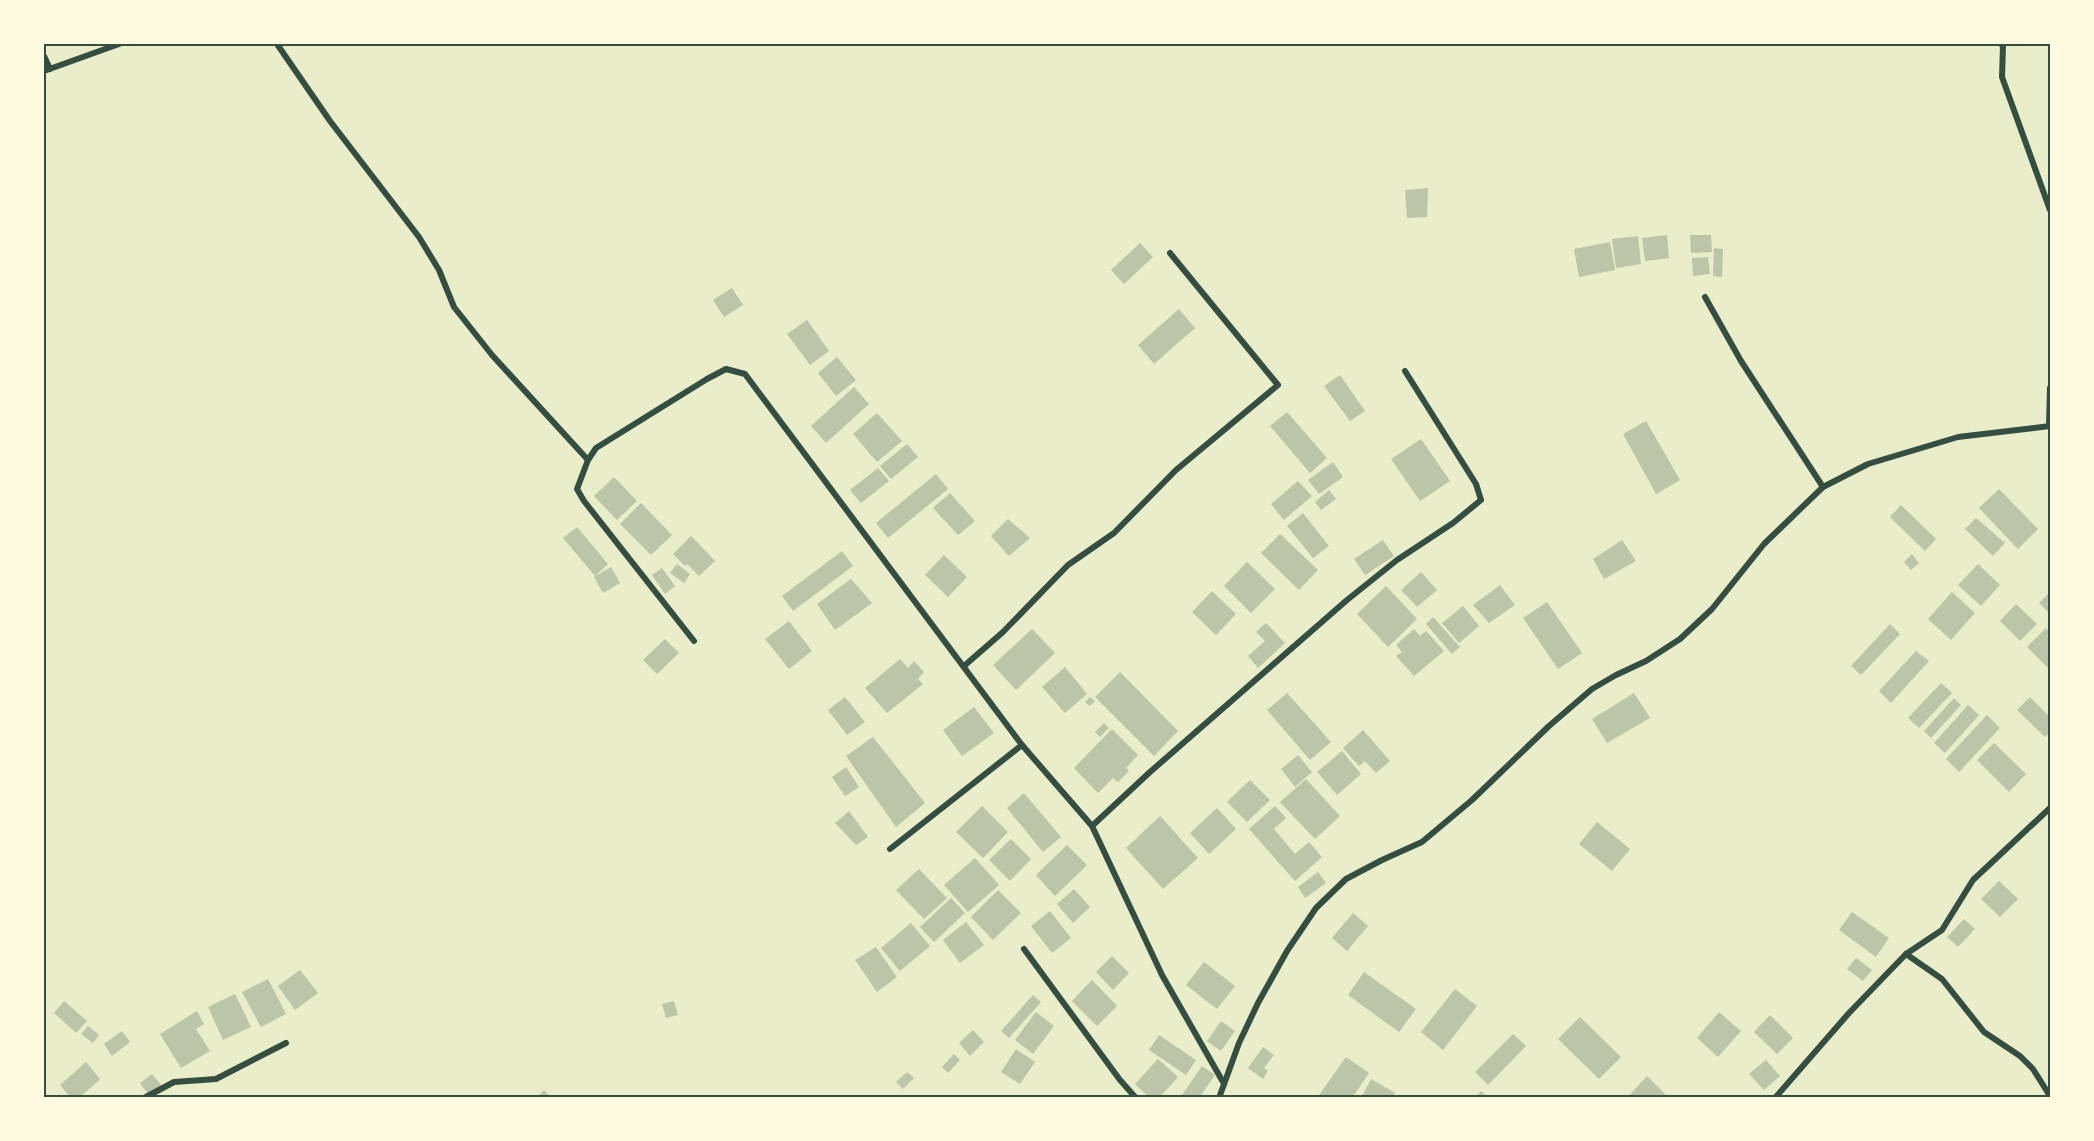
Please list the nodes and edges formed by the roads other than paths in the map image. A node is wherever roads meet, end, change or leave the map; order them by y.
1 (118, 44) edge
2 (277, 44) edge
3 (2001, 44) edge
4 (44, 56) edge
5 (47, 70) edge
6 (2050, 210) edge
7 (1170, 254) dead end
8 (1705, 297) dead end
9 (1406, 371) dead end
10 (2050, 388) edge
11 (2050, 426) edge
12 (588, 460) junction
13 (1823, 487) junction
14 (694, 641) dead end
15 (964, 666) junction
16 (1022, 745) junction
17 (2050, 808) edge
18 (1092, 826) junction
19 (890, 849) dead end
20 (1024, 949) dead end
21 (1906, 954) junction
22 (286, 1043) dead end
23 (1223, 1082) junction
24 (2050, 1096) edge
25 (144, 1098) edge
26 (1136, 1098) edge
27 (1219, 1098) edge
28 (1775, 1098) edge

1 - 5 street
2 - 12 street
3 - 6 street
4 - 5 street
7 - 15 street
8 - 13 street
9 - 18 street
10 - 11 street
11 - 13 street
12 - 14 street
12 - 15 street
13 - 23 street
15 - 16 street
16 - 18 street
16 - 19 street
17 - 21 street
18 - 23 street
20 - 26 street
21 - 24 street
21 - 28 street
22 - 25 street
23 - 27 street

